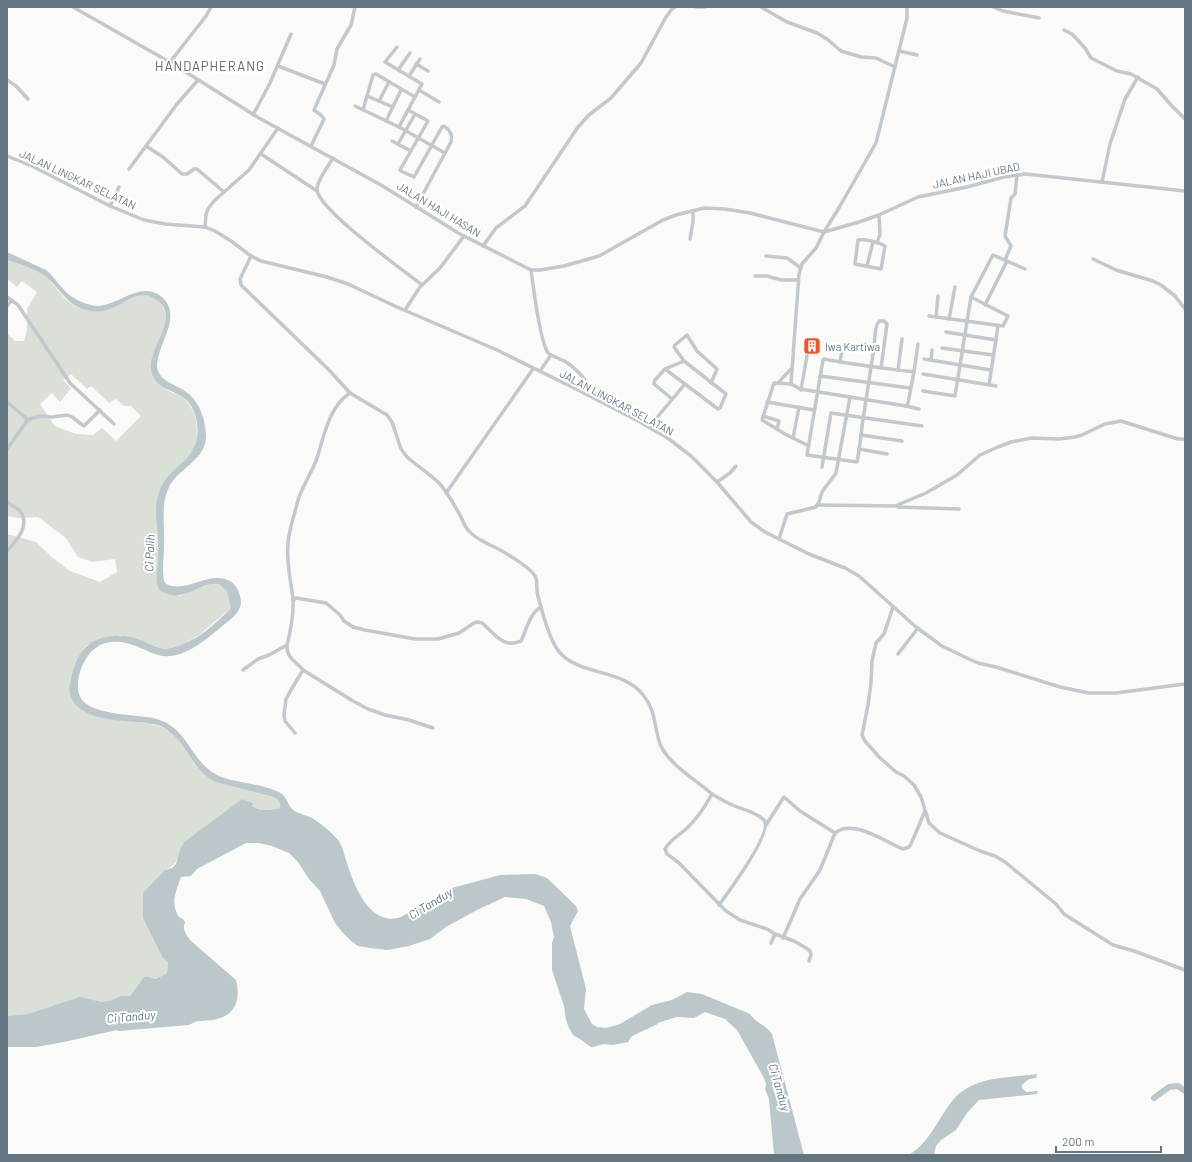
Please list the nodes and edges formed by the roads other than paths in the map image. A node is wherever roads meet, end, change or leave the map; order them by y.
1 (73, 7) edge
2 (211, 7) edge
3 (355, 7) edge
4 (675, 7) edge
5 (696, 7) edge
6 (705, 7) edge
7 (761, 7) edge
8 (907, 7) edge
9 (993, 7) edge
10 (1039, 18) dead end
11 (1064, 30) dead end
12 (291, 34) dead end
13 (396, 47) dead end
14 (898, 51) junction
15 (410, 53) dead end
16 (917, 55) dead end
17 (420, 59) dead end
18 (170, 62) junction
19 (416, 64) junction
20 (278, 66) junction
21 (895, 67) junction
22 (398, 70) junction
23 (428, 71) dead end
24 (409, 76) junction
25 (1138, 77) junction
26 (7, 80) edge
27 (198, 80) junction
28 (389, 82) junction
29 (325, 84) junction
30 (402, 90) junction
31 (419, 90) junction
32 (367, 96) junction
33 (415, 96) junction
34 (28, 99) dead end
35 (379, 101) junction
36 (439, 102) dead end
37 (355, 106) dead end
38 (393, 107) junction
39 (363, 110) junction
40 (408, 110) junction
41 (253, 114) junction
42 (415, 114) junction
43 (1185, 119) edge
44 (386, 121) junction
45 (399, 127) junction
46 (278, 128) junction
47 (406, 131) junction
48 (419, 138) junction
49 (392, 141) dead end
50 (398, 144) junction
51 (146, 146) junction
52 (311, 146) junction
53 (432, 146) junction
54 (411, 151) junction
55 (445, 153) junction
56 (261, 154) junction
57 (7, 156) edge
58 (333, 158) junction
59 (129, 169) dead end
60 (1017, 175) junction
61 (1102, 182) junction
62 (119, 187) dead end
63 (317, 191) junction
64 (1185, 191) edge
65 (224, 192) junction
66 (110, 206) junction
67 (416, 207) junction
68 (693, 211) junction
69 (878, 215) junction
70 (205, 227) junction
71 (824, 232) junction
72 (464, 236) junction
73 (690, 239) dead end
74 (873, 242) junction
75 (878, 243) junction
76 (483, 246) junction
77 (251, 256) junction
78 (766, 256) dead end
79 (1006, 260) junction
80 (1093, 260) dead end
81 (867, 266) junction
82 (800, 268) junction
83 (1025, 269) dead end
84 (531, 270) junction
85 (755, 276) dead end
86 (798, 280) junction
87 (422, 285) junction
88 (955, 287) dead end
89 (938, 296) dead end
90 (7, 297) edge
91 (971, 297) junction
92 (12, 300) junction
93 (985, 305) junction
94 (7, 306) edge
95 (1185, 309) edge
96 (405, 310) junction
97 (929, 316) dead end
98 (936, 317) junction
99 (949, 319) junction
100 (966, 321) junction
101 (998, 326) junction
102 (946, 332) dead end
103 (964, 336) junction
104 (902, 339) dead end
105 (996, 340) junction
106 (918, 344) dead end
107 (843, 345) dead end
108 (942, 348) dead end
109 (808, 350) dead end
110 (932, 350) dead end
111 (962, 350) junction
112 (874, 351) junction
113 (883, 352) junction
114 (551, 355) junction
115 (993, 355) junction
116 (924, 359) dead end
117 (931, 360) junction
118 (684, 361) junction
119 (840, 362) junction
120 (959, 365) junction
121 (871, 366) junction
122 (881, 368) junction
123 (534, 369) junction
124 (665, 369) junction
125 (791, 369) junction
126 (898, 370) junction
127 (991, 370) junction
128 (540, 371) junction
129 (914, 372) junction
130 (923, 374) dead end
131 (820, 376) junction
132 (957, 380) junction
133 (711, 383) junction
134 (778, 383) junction
135 (869, 383) junction
136 (685, 384) junction
137 (791, 384) junction
138 (989, 384) junction
139 (996, 386) dead end
140 (910, 388) junction
141 (802, 390) junction
142 (923, 391) dead end
143 (818, 392) junction
144 (350, 393) junction
145 (850, 397) junction
146 (866, 399) junction
147 (672, 400) junction
148 (7, 402) edge
149 (601, 402) junction
150 (767, 402) junction
151 (906, 406) junction
152 (799, 407) junction
153 (919, 409) dead end
154 (100, 410) junction
155 (814, 410) junction
156 (846, 415) junction
157 (763, 416) junction
158 (863, 418) junction
159 (27, 420) junction
160 (114, 424) dead end
161 (922, 426) dead end
162 (649, 427) junction
163 (777, 429) junction
164 (861, 435) junction
165 (793, 438) junction
166 (1185, 439) edge
167 (902, 441) dead end
168 (808, 446) junction
169 (7, 449) edge
170 (859, 449) junction
171 (887, 454) dead end
172 (824, 457) junction
173 (839, 460) junction
174 (736, 466) dead end
175 (822, 467) dead end
176 (717, 482) junction
177 (446, 493) junction
178 (7, 502) edge
179 (817, 505) junction
180 (894, 506) junction
181 (959, 510) dead end
182 (779, 539) junction
183 (7, 551) edge
184 (293, 600) junction
185 (541, 607) junction
186 (893, 607) junction
187 (918, 628) junction
188 (288, 645) junction
189 (898, 654) dead end
190 (243, 670) dead end
191 (303, 670) junction
192 (1185, 684) edge
193 (433, 728) dead end
194 (295, 733) dead end
195 (712, 794) junction
196 (925, 810) junction
197 (766, 825) junction
198 (835, 833) junction
199 (719, 905) junction
200 (775, 934) junction
201 (783, 938) junction
202 (771, 943) dead end
203 (809, 960) dead end
204 (1185, 970) edge

1 - 18 street, JALAN HAJI HASAN
2 - 18 street
3 - 29 street
4 - 76 street
5 - 6 street
7 - 21 street
8 - 14 street
9 - 10 street
11 - 25 street
12 - 20 street
13 - 22 street
14 - 16 street
14 - 21 street
15 - 22 street
17 - 19 street
18 - 27 street, JALAN HAJI HASAN
19 - 23 street
19 - 24 street
20 - 29 street
20 - 41 street
21 - 71 street
22 - 24 street
24 - 31 street
25 - 43 street
25 - 61 street
26 - 34 street
27 - 41 street, JALAN HAJI HASAN
27 - 51 street
28 - 30 street
28 - 32 street
28 - 35 street
29 - 52 street
30 - 33 street
30 - 38 street
31 - 33 street
31 - 36 street
32 - 35 street
32 - 39 street
33 - 40 street
35 - 38 street
37 - 39 street
38 - 44 street
39 - 44 street
40 - 42 street
40 - 45 street
41 - 46 street, JALAN HAJI HASAN
42 - 47 street
42 - 48 street
44 - 45 street
45 - 47 street
46 - 52 street, JALAN HAJI HASAN
46 - 56 street
47 - 48 street
47 - 50 street
48 - 53 street
48 - 54 street
49 - 50 street
50 - 54 street
51 - 59 street
51 - 65 street
52 - 58 street, JALAN HAJI HASAN
53 - 54 street
53 - 55 street
53 - 55 street
55 - 67 street
56 - 63 street
56 - 65 street
57 - 66 street, JALAN LINGKAR SELATAN
58 - 63 street
58 - 67 street, JALAN HAJI HASAN
60 - 61 street, JALAN HAJI UBAD
60 - 69 street, JALAN HAJI UBAD
60 - 79 street
61 - 64 street, JALAN HAJI UBAD
62 - 66 street
63 - 87 street
65 - 70 street
66 - 70 street, JALAN LINGKAR SELATAN
67 - 72 street, JALAN HAJI HASAN
68 - 71 street
68 - 73 street
68 - 84 street
69 - 71 street, JALAN HAJI UBAD
69 - 75 street
70 - 77 street, JALAN LINGKAR SELATAN
71 - 82 street
72 - 76 street, JALAN HAJI HASAN
72 - 87 street
74 - 75 street
74 - 81 street
74 - 81 street
75 - 81 street
76 - 84 street, JALAN HAJI HASAN
77 - 96 street, JALAN LINGKAR SELATAN
77 - 144 street
78 - 82 street
79 - 83 street
79 - 91 street
79 - 93 street
80 - 95 street
82 - 86 street
84 - 114 street
85 - 86 street
86 - 125 street
87 - 96 street
88 - 99 street
89 - 98 street
90 - 92 street
91 - 93 street
91 - 100 street
92 - 94 street
92 - 154 street
93 - 101 street
96 - 123 street, JALAN LINGKAR SELATAN
97 - 98 street
98 - 99 street
99 - 100 street
100 - 101 street
100 - 103 street
101 - 105 street
102 - 103 street
103 - 105 street
103 - 111 street
104 - 126 street
105 - 115 street
106 - 129 street
107 - 119 street
108 - 111 street
109 - 141 street
110 - 117 street
111 - 115 street
111 - 120 street
112 - 113 street
112 - 113 street
112 - 121 street
113 - 122 street
114 - 128 street
114 - 149 street
115 - 127 street
116 - 117 street
117 - 120 street
118 - 124 street
118 - 133 street
118 - 133 street
119 - 121 street
119 - 131 street
120 - 127 street
120 - 132 street
121 - 122 street
121 - 135 street
122 - 126 street
123 - 128 street, JALAN LINGKAR SELATAN
123 - 177 street
124 - 136 street
124 - 147 street
125 - 134 street
125 - 137 street
126 - 129 street
127 - 138 street
128 - 149 street, JALAN LINGKAR SELATAN
129 - 140 street
130 - 132 street
131 - 135 street
131 - 143 street
132 - 138 street
132 - 142 street
133 - 136 street
134 - 137 street
134 - 150 street
135 - 140 street
135 - 146 street
136 - 147 street
137 - 141 street
138 - 139 street
140 - 151 street
141 - 143 street
143 - 145 street
143 - 155 street
144 - 177 street
144 - 184 street
145 - 146 street
145 - 156 street
146 - 151 street
146 - 158 street
147 - 162 street
148 - 159 street
149 - 162 street, JALAN LINGKAR SELATAN
150 - 152 street
150 - 157 street
151 - 153 street
152 - 155 street
152 - 165 street
154 - 159 street
154 - 160 street
155 - 168 street
156 - 158 street
156 - 172 street
156 - 173 street
157 - 163 street
157 - 163 street
158 - 161 street
158 - 164 street
159 - 169 street
162 - 176 street, JALAN LINGKAR SELATAN
163 - 165 street
164 - 167 street
164 - 170 street
165 - 168 street
166 - 180 street
168 - 172 street
170 - 171 street
170 - 173 street
172 - 173 street
172 - 175 street
173 - 179 street
174 - 176 street
176 - 182 street, JALAN LINGKAR SELATAN
177 - 185 street
178 - 183 street
179 - 180 street
179 - 182 street
180 - 181 street
182 - 186 street, JALAN LINGKAR SELATAN
184 - 185 street
184 - 188 street
185 - 195 street
186 - 187 street, JALAN LINGKAR SELATAN
186 - 196 street
187 - 189 street
187 - 192 street, JALAN LINGKAR SELATAN
188 - 190 street
188 - 191 street
191 - 193 street
191 - 194 street
195 - 197 street
195 - 199 street
196 - 198 street
196 - 204 street
197 - 198 street
197 - 199 street
198 - 201 street
199 - 200 street
200 - 201 street
200 - 202 street
201 - 203 street

